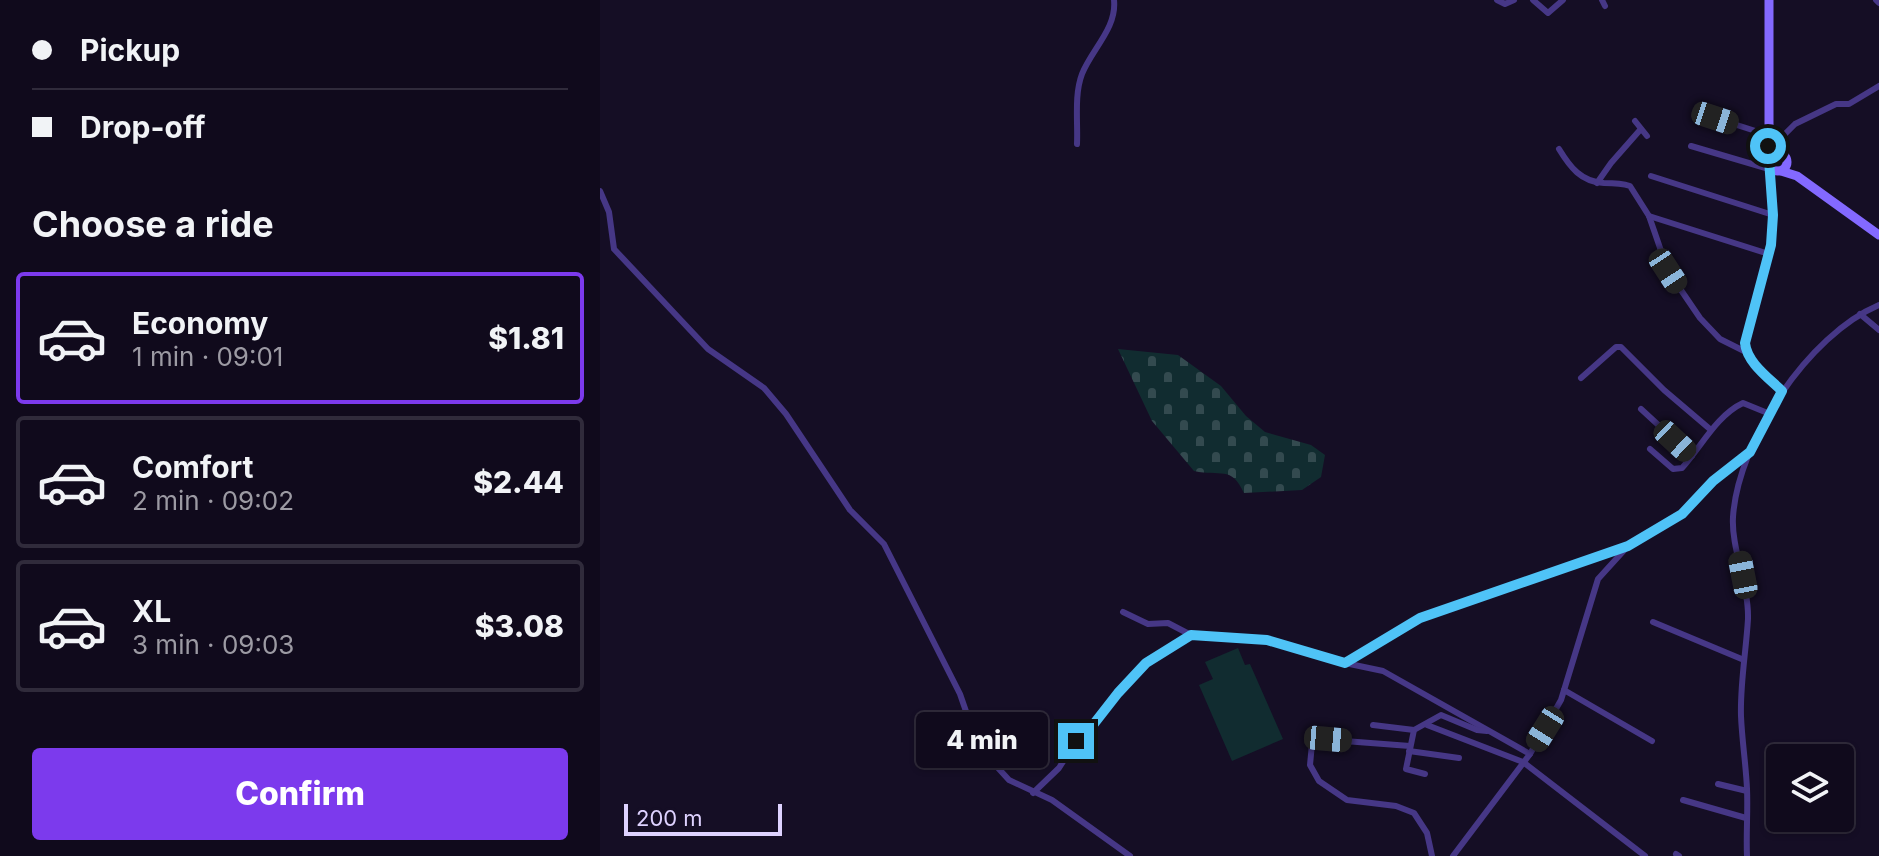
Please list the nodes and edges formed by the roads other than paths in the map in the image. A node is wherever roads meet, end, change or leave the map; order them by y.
1 (1114, 0) edge
2 (1497, 0) edge
3 (1514, 0) edge
4 (1533, 0) edge
5 (1563, 0) edge
6 (1769, 0) edge
7 (1879, 86) edge
8 (1715, 118) dead end
9 (1635, 121) dead end
10 (1640, 130) junction
11 (1768, 132) junction
12 (1647, 136) dead end
13 (1077, 144) dead end
14 (1775, 144) junction
15 (1691, 146) dead end
16 (1559, 149) dead end
17 (1776, 165) junction
18 (1651, 176) dead end
19 (1597, 183) junction
20 (600, 191) edge
21 (1773, 215) junction
22 (1649, 216) junction
23 (1879, 235) edge
24 (1769, 254) junction
25 (1879, 305) edge
26 (1860, 314) junction
27 (1879, 330) edge
28 (1746, 352) junction
29 (1581, 378) dead end
30 (1782, 391) junction
31 (1641, 409) dead end
32 (1770, 414) junction
33 (1711, 430) junction
34 (1650, 449) dead end
35 (1750, 452) junction
36 (1692, 456) junction
37 (1628, 546) junction
38 (1123, 612) dead end
39 (1653, 622) dead end
40 (1191, 635) junction
41 (1744, 660) junction
42 (1345, 663) junction
43 (1564, 690) junction
44 (1373, 725) dead end
45 (1427, 725) junction
46 (1414, 730) junction
47 (1490, 732) junction
48 (1652, 741) dead end
49 (1409, 749) junction
50 (1530, 754) junction
51 (1459, 758) dead end
52 (1523, 762) junction
53 (1425, 774) dead end
54 (1718, 784) dead end
55 (1747, 791) junction
56 (1033, 793) junction
57 (1683, 800) dead end
58 (1746, 818) junction
59 (1130, 856) edge
60 (1432, 856) edge
61 (1453, 856) edge
62 (1645, 856) edge
63 (1747, 856) edge

1 - 13 street
2 - 3 street
4 - 5 street
6 - 11 street
7 - 14 street
8 - 11 street
9 - 10 street
10 - 12 street
10 - 19 street
11 - 14 street
11 - 17 street
14 - 17 street
15 - 17 street
16 - 19 street
17 - 21 street
17 - 23 street
18 - 21 street
19 - 22 street
20 - 56 street
21 - 24 street
22 - 24 street
22 - 28 street
24 - 28 street
25 - 26 street
26 - 27 street
26 - 30 street
28 - 30 street
29 - 33 street
30 - 32 street
31 - 36 street
32 - 33 street
32 - 35 street
33 - 36 street
34 - 36 street
35 - 37 street
35 - 41 street
37 - 42 street
37 - 43 street
38 - 40 street
39 - 41 street
40 - 42 street
40 - 56 street
41 - 55 street
42 - 47 street
43 - 48 street
43 - 50 street
44 - 46 street
45 - 46 street
45 - 47 street
45 - 52 street
46 - 49 street
47 - 50 street
49 - 51 street
49 - 53 street
49 - 60 street
50 - 52 street
52 - 61 street
52 - 62 street
54 - 55 street
55 - 58 street
56 - 59 street
57 - 58 street
58 - 63 street

